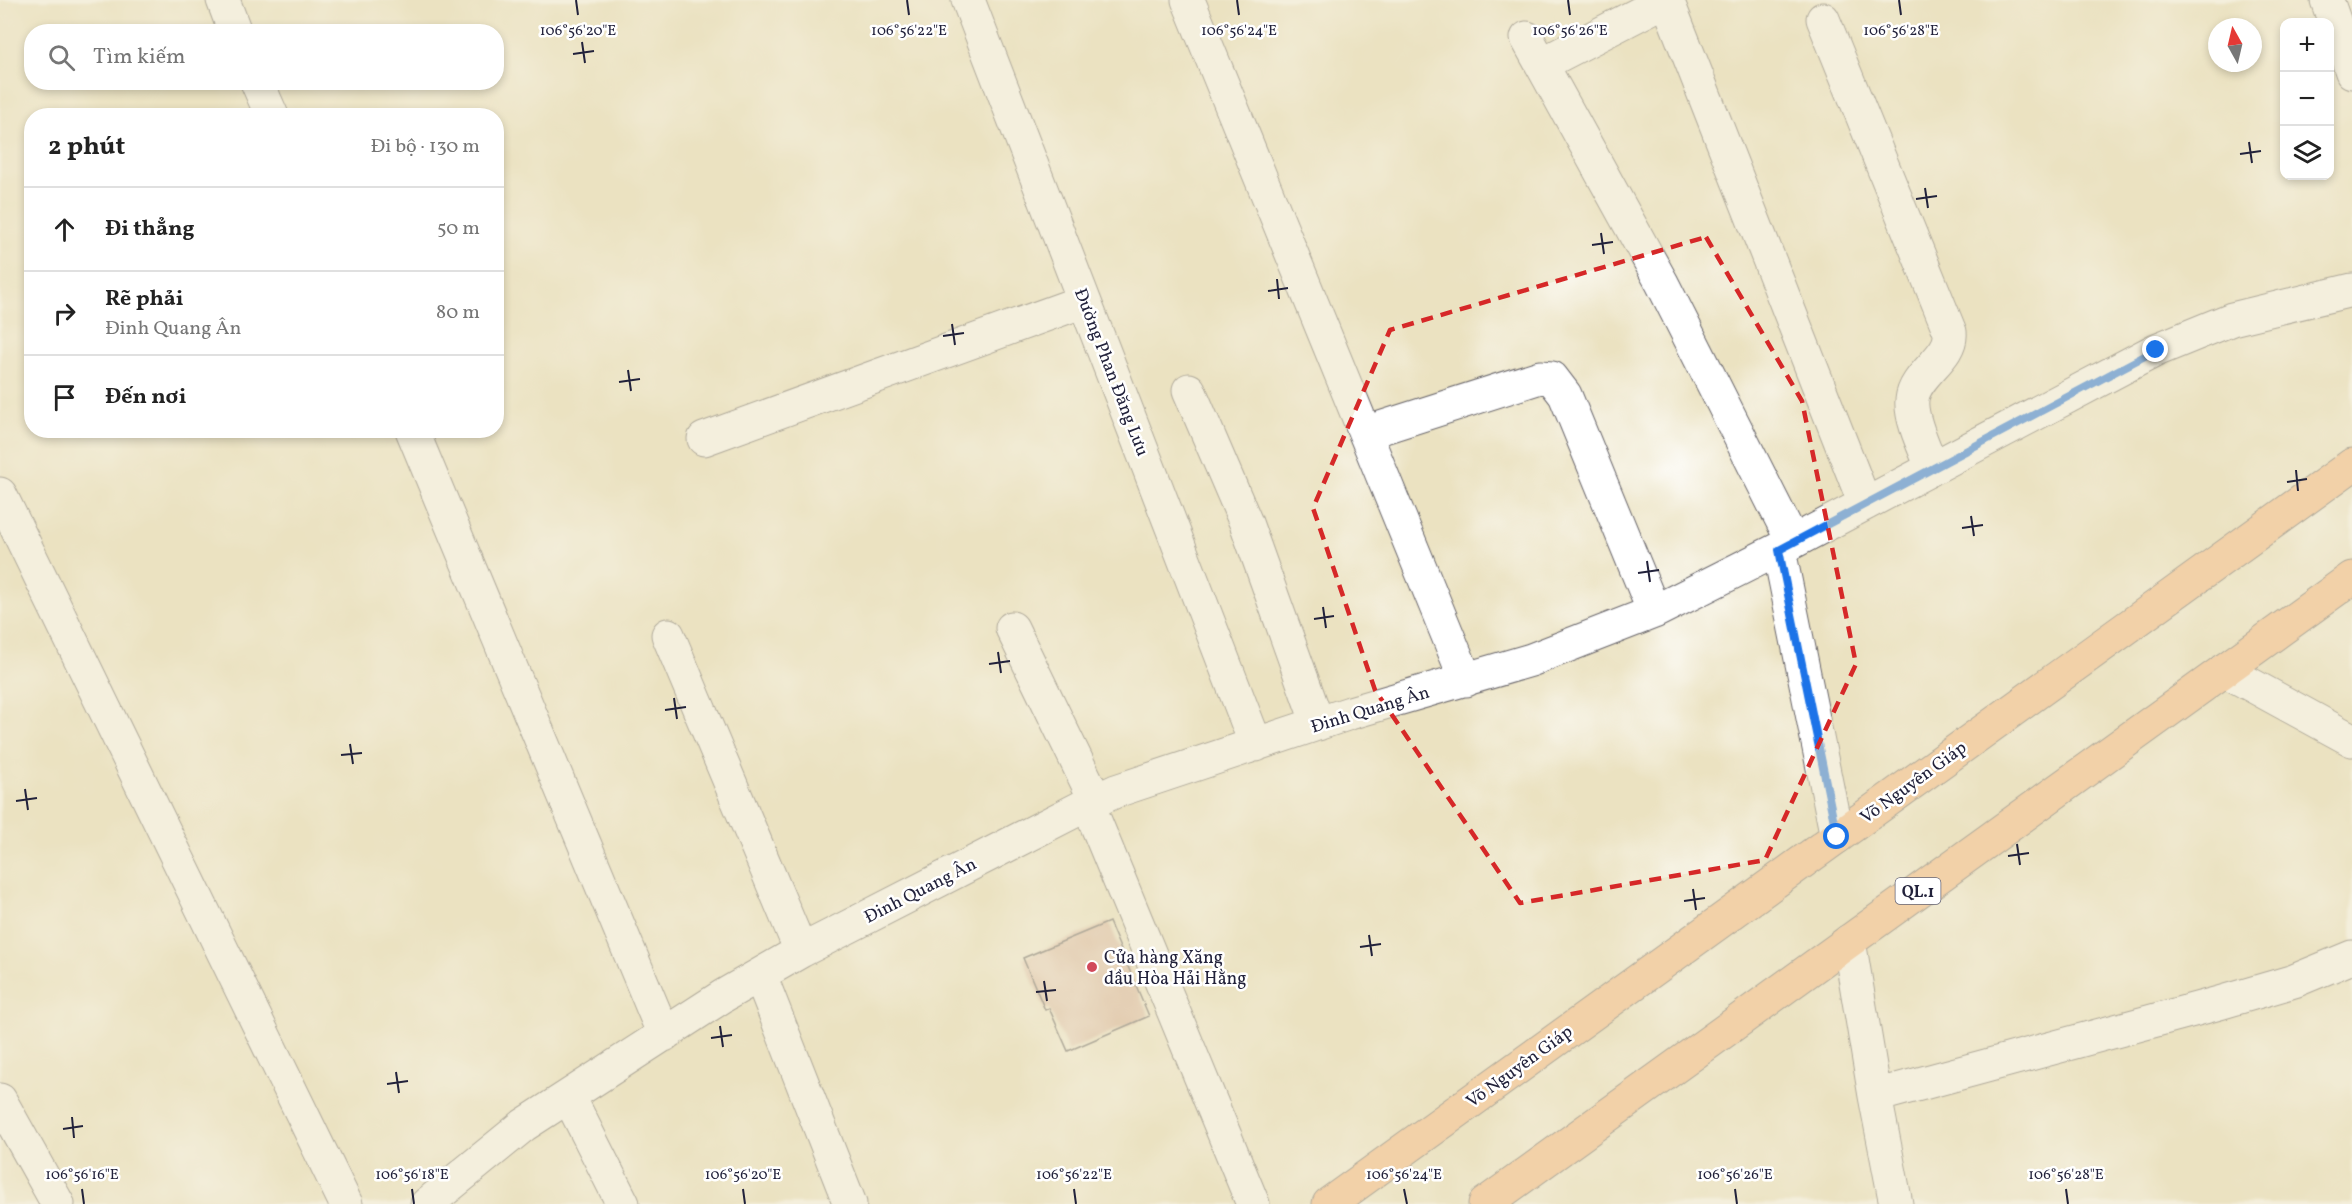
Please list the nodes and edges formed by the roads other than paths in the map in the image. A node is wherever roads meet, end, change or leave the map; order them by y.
1 (223, 0) edge
2 (968, 0) edge
3 (1188, 0) edge
4 (1666, 0) edge
5 (2328, 0) edge
6 (1823, 19) dead end
7 (232, 24) edge
8 (2352, 72) edge
9 (261, 90) edge
10 (269, 108) edge
11 (2352, 290) edge
12 (1084, 301) junction
13 (1189, 390) dead end
14 (1365, 433) junction
15 (415, 438) edge
16 (704, 439) dead end
17 (2352, 465) edge
18 (1932, 467) junction
19 (0, 494) edge
20 (1865, 504) junction
21 (1786, 546) junction
22 (2352, 578) edge
23 (1654, 612) junction
24 (1012, 628) dead end
25 (668, 635) dead end
26 (2224, 670) junction
27 (1466, 680) junction
28 (1318, 724) junction
29 (2352, 740) edge
30 (1256, 745) junction
31 (1092, 803) junction
32 (1837, 837) junction
33 (1849, 941) junction
34 (801, 951) junction
35 (2352, 957) edge
36 (760, 975) junction
37 (664, 1035) junction
38 (1875, 1096) junction
39 (569, 1097) junction
40 (0, 1100) edge
41 (58, 1204) edge
42 (346, 1204) edge
43 (427, 1204) edge
44 (623, 1204) edge
45 (850, 1204) edge
46 (1253, 1204) edge
47 (1329, 1204) edge
48 (1485, 1204) edge
49 (1896, 1204) edge

1 - 7 street
2 - 12 street, Đường Phan Đăng Lưu
3 - 14 street
4 - 20 street
4 - 21 street
5 - 8 street
6 - 18 street
9 - 10 street
11 - 18 street, Đinh Quang Ân
12 - 16 street
12 - 30 street, Đường Phan Đăng Lưu
13 - 28 street
14 - 23 street
14 - 27 street
15 - 37 street
17 - 32 highway, Võ Nguyên Giáp
18 - 20 street, Đinh Quang Ân
19 - 42 street
20 - 21 street, Đinh Quang Ân
21 - 23 street, Đinh Quang Ân
21 - 32 street
22 - 26 highway, QL.1
23 - 27 street, Đinh Quang Ân
24 - 31 street
25 - 34 street
26 - 29 street
26 - 33 highway, QL.1
27 - 28 street, Đinh Quang Ân
28 - 30 street, Đinh Quang Ân
30 - 31 street, Đinh Quang Ân
31 - 34 street, Đinh Quang Ân
31 - 46 street
32 - 47 highway, Võ Nguyên Giáp
33 - 38 street
33 - 48 highway, QL.1
34 - 36 street, Đinh Quang Ân
35 - 38 street
36 - 37 street, Đinh Quang Ân
36 - 45 street
37 - 39 street, Đinh Quang Ân
38 - 49 street
39 - 43 street, Đinh Quang Ân
39 - 44 street
40 - 41 street

